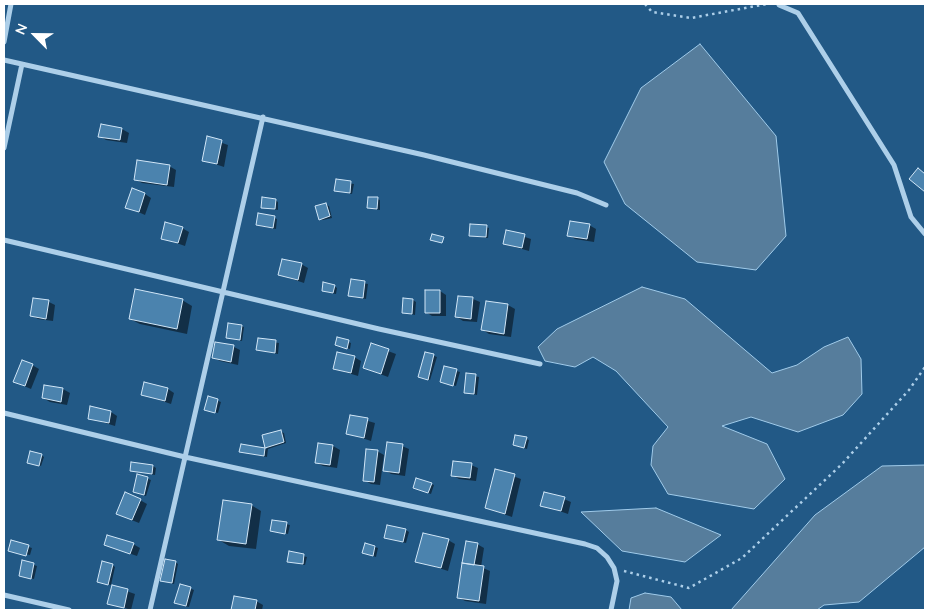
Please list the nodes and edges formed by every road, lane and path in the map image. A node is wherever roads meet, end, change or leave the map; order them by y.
1 (11, 4) edge
2 (645, 4) edge
3 (767, 4) edge
4 (783, 4) edge
5 (4, 42) edge
6 (4, 60) edge
7 (22, 64) junction
8 (263, 117) junction
9 (4, 148) edge
10 (606, 205) dead end
11 (925, 234) edge
12 (4, 240) edge
13 (224, 292) junction
14 (540, 364) dead end
15 (925, 367) edge
16 (4, 414) edge
17 (185, 457) junction
18 (614, 568) junction
19 (4, 595) edge
20 (70, 610) edge
21 (150, 610) edge
22 (611, 610) edge

1 - 5 street
2 - 3 path
4 - 11 street
6 - 7 street
7 - 8 street
7 - 9 street
8 - 10 street
8 - 13 street
12 - 13 street
13 - 14 street
13 - 17 street
15 - 18 path
16 - 17 street
17 - 18 street
17 - 21 street
18 - 22 street
19 - 20 street

